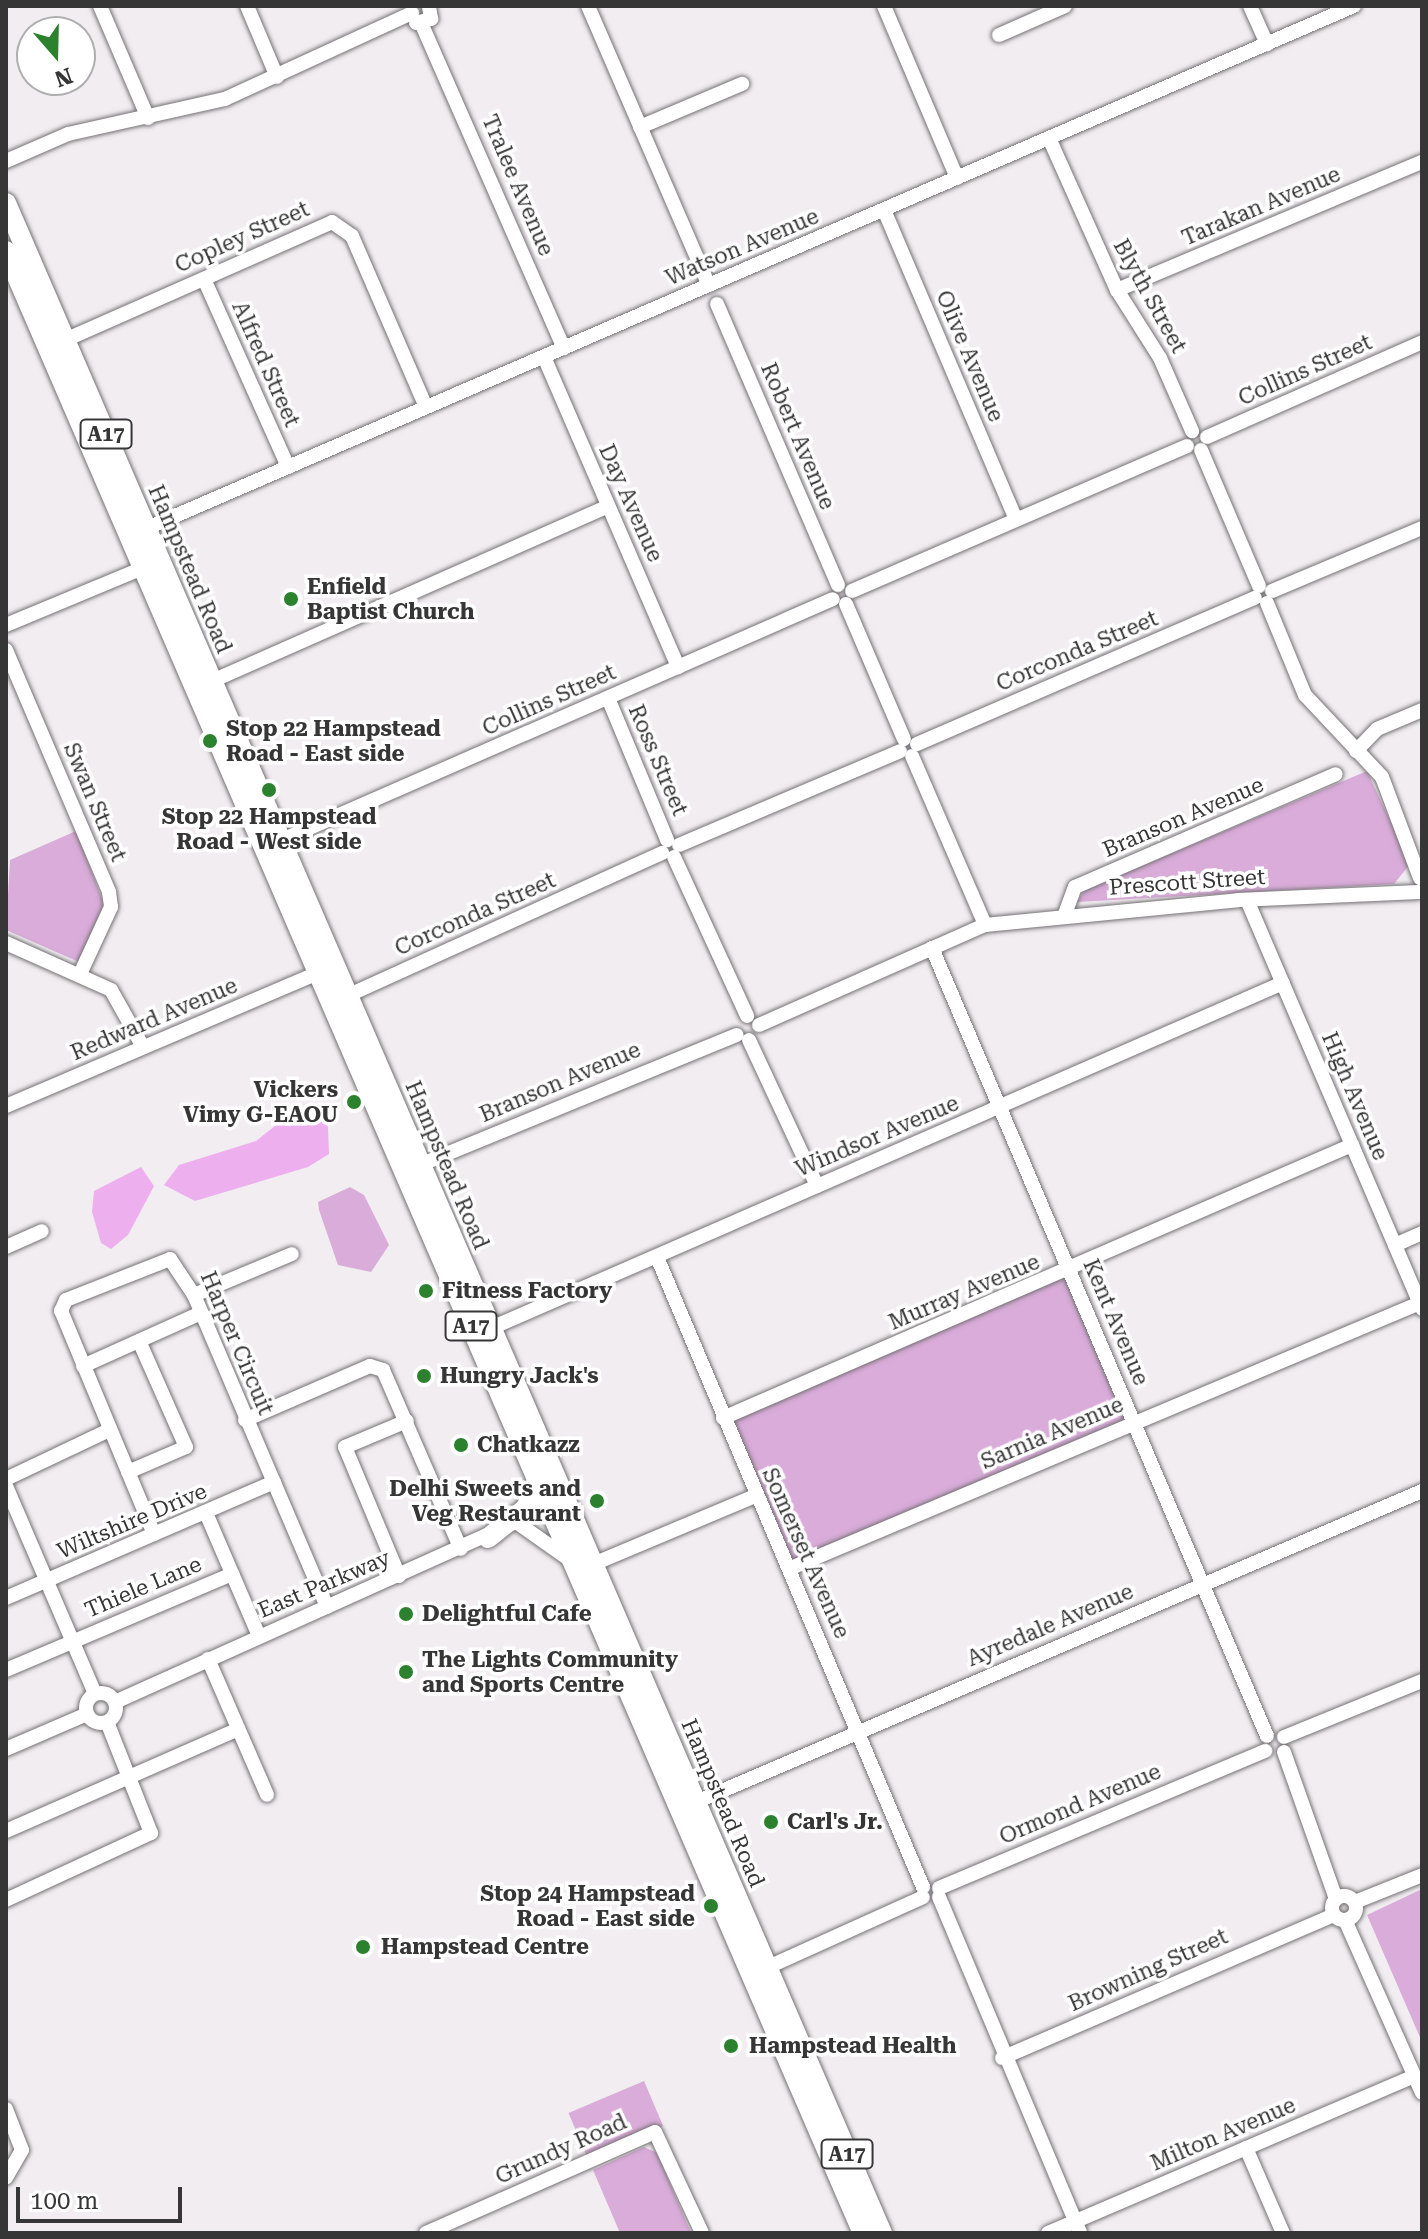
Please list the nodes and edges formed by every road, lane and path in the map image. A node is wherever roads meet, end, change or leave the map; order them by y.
1 (100, 6) edge
2 (247, 6) edge
3 (588, 6) edge
4 (884, 6) edge
5 (1065, 6) edge
6 (1250, 6) edge
7 (1354, 6) edge
8 (423, 13) edge
9 (999, 35) dead end
10 (1267, 44) junction
11 (277, 77) junction
12 (742, 84) dead end
13 (148, 118) junction
14 (640, 127) junction
15 (1049, 138) junction
16 (6, 161) edge
17 (1422, 162) edge
18 (957, 178) junction
19 (6, 203) edge
20 (884, 210) junction
21 (6, 251) edge
22 (204, 279) junction
23 (709, 285) junction
24 (1117, 290) junction
25 (717, 304) dead end
26 (1422, 342) edge
27 (56, 344) junction
28 (564, 348) junction
29 (544, 357) junction
30 (426, 407) junction
31 (1198, 444) junction
32 (288, 467) junction
33 (608, 506) junction
34 (1016, 519) junction
35 (1422, 528) edge
36 (138, 532) junction
37 (152, 565) junction
38 (1263, 594) junction
39 (842, 595) junction
40 (6, 625) edge
41 (6, 650) edge
42 (678, 667) junction
43 (202, 684) junction
44 (608, 698) junction
45 (1422, 710) edge
46 (908, 748) junction
47 (1356, 751) junction
48 (1336, 774) dead end
49 (274, 844) junction
50 (671, 849) junction
51 (1420, 879) edge
52 (1247, 900) junction
53 (1065, 914) junction
54 (985, 925) junction
55 (6, 943) edge
56 (932, 948) junction
57 (327, 969) junction
58 (81, 972) junction
59 (1283, 983) junction
60 (340, 999) junction
61 (747, 1027) junction
62 (143, 1047) junction
63 (6, 1106) edge
64 (1001, 1107) junction
65 (1352, 1145) junction
66 (413, 1168) junction
67 (817, 1186) junction
68 (42, 1231) dead end
69 (1422, 1233) edge
70 (1395, 1245) junction
71 (6, 1247) edge
72 (292, 1254) dead end
73 (657, 1257) junction
74 (1070, 1271) junction
75 (194, 1295) junction
76 (1421, 1306) edge
77 (201, 1313) junction
78 (489, 1329) junction
79 (139, 1341) junction
80 (83, 1366) junction
81 (723, 1418) junction
82 (245, 1420) junction
83 (407, 1421) junction
84 (1134, 1423) junction
85 (109, 1430) junction
86 (128, 1472) junction
87 (544, 1475) junction
88 (6, 1479) edge
89 (274, 1482) junction
90 (6, 1486) edge
91 (1422, 1491) edge
92 (755, 1496) junction
93 (552, 1510) junction
94 (206, 1513) junction
95 (519, 1524) junction
96 (154, 1534) junction
97 (488, 1538) junction
98 (461, 1549) junction
99 (581, 1567) junction
100 (791, 1568) junction
101 (232, 1574) junction
102 (399, 1576) junction
103 (48, 1581) junction
104 (1207, 1582) junction
105 (6, 1598) edge
106 (327, 1607) junction
107 (259, 1636) junction
108 (71, 1641) junction
109 (208, 1659) junction
110 (6, 1670) edge
111 (1422, 1681) edge
112 (95, 1694) junction
113 (115, 1702) junction
114 (87, 1714) junction
115 (107, 1722) junction
116 (238, 1729) junction
117 (858, 1731) junction
118 (1275, 1745) junction
119 (6, 1749) edge
120 (130, 1777) junction
121 (267, 1795) dead end
122 (689, 1805) junction
123 (6, 1831) edge
124 (1422, 1875) edge
125 (931, 1892) junction
126 (6, 1900) edge
127 (1345, 1908) junction
128 (760, 1971) junction
129 (1002, 2058) junction
130 (1415, 2076) junction
131 (1422, 2093) edge
132 (6, 2109) edge
133 (1246, 2148) junction
134 (6, 2178) edge
135 (1078, 2227) edge
136 (859, 2228) edge
137 (426, 2233) edge
138 (702, 2233) edge
139 (882, 2233) edge
140 (1048, 2233) edge
141 (1283, 2233) edge

1 - 13 street
2 - 11 street
3 - 14 street
4 - 18 street
5 - 9 street
6 - 10 street
7 - 10 street, Watson Avenue
8 - 11 street
8 - 28 street, Tralee Avenue
10 - 15 street, Watson Avenue
11 - 13 street
12 - 14 street
13 - 16 street
14 - 23 street
15 - 18 street, Watson Avenue
15 - 24 street, Blyth Street
17 - 24 street, Tarakan Avenue
18 - 20 street, Watson Avenue
19 - 27 highway, Hampstead Road / A17
20 - 23 street, Watson Avenue
20 - 34 street, Olive Avenue
21 - 27 highway, Hampstead Road / A17
22 - 27 street, Copley Street
22 - 30 street, Copley Street
22 - 32 street, Alfred Street
23 - 28 street, Watson Avenue
24 - 31 street, Blyth Street
25 - 39 street, Robert Avenue
26 - 31 street, Collins Street
27 - 36 highway, Hampstead Road / A17
28 - 29 street, Watson Avenue
29 - 30 street, Watson Avenue
29 - 33 street, Day Avenue
30 - 32 street, Watson Avenue
31 - 34 street, Collins Street
31 - 38 street
32 - 36 street, Watson Avenue
33 - 42 street, Day Avenue
33 - 43 street
34 - 39 street, Collins Street
35 - 38 street, Corconda Street
36 - 37 highway, Hampstead Road / A17
37 - 40 street
37 - 43 highway, Hampstead Road / A17
38 - 46 street, Corconda Street
38 - 47 street
39 - 42 street, Collins Street
39 - 46 street, Robert Avenue
41 - 58 street, Swan Street
42 - 44 street, Collins Street
43 - 49 highway, Hampstead Road / A17
44 - 49 street, Collins Street
44 - 50 street, Ross Street
45 - 47 street
46 - 50 street, Corconda Street
46 - 54 street, Robert Avenue
47 - 51 street
48 - 53 street, Branson Avenue
49 - 57 highway, Hampstead Road / A17
50 - 60 street, Corconda Street
50 - 61 street, Ross Street
51 - 52 street, Prescott Street
52 - 53 street, Prescott Street
52 - 59 street, High Avenue
53 - 54 street, Prescott Street
54 - 56 street, Branson Avenue
55 - 58 street
56 - 61 street, Branson Avenue
56 - 64 street, Kent Avenue
57 - 60 highway, Hampstead Road / A17
57 - 62 street, Redward Avenue
58 - 62 street
59 - 64 street, Windsor Avenue
59 - 65 street, High Avenue
60 - 66 highway, Hampstead Road / A17
61 - 66 street, Branson Avenue
61 - 67 street, Ross Street
62 - 63 street, Redward Avenue
64 - 67 street, Windsor Avenue
64 - 74 street, Kent Avenue
65 - 70 street, High Avenue
65 - 74 street, Murray Avenue
66 - 78 highway, Hampstead Road / A17
66 - 87 highway, Hampstead Road / A17
67 - 73 street, Windsor Avenue
68 - 71 street
69 - 70 street
70 - 76 street, High Avenue
72 - 75 street
73 - 78 street, Windsor Avenue
73 - 81 street, Somerset Avenue
74 - 81 street, Murray Avenue
74 - 84 street, Kent Avenue
75 - 77 street, Harper Circuit
75 - 80 street, Harper Circuit
76 - 84 street, Sarnia Avenue
77 - 79 street
77 - 82 street, Harper Circuit
78 - 87 highway, Hampstead Road / A17
79 - 80 street
79 - 86 street
80 - 85 street, Harper Circuit
81 - 92 street, Somerset Avenue
82 - 83 street
82 - 89 street, Harper Circuit
83 - 98 street
83 - 102 street
84 - 100 street, Sarnia Avenue
84 - 104 street, Kent Avenue
85 - 86 street, Harper Circuit
85 - 88 street
86 - 96 street, Harper Circuit
87 - 93 highway, Hampstead Road / A17
87 - 97 highway
87 - 99 highway, Hampstead Road / A17
89 - 94 street, Wiltshire Drive
89 - 106 street, Harper Circuit
90 - 103 street
91 - 104 street, Ayredale Avenue
92 - 99 street
92 - 100 street, Somerset Avenue
93 - 95 street, East Parkway
93 - 99 highway, Hampstead Road / A17
94 - 96 street, Wiltshire Drive
94 - 101 street
95 - 97 street, East Parkway
95 - 99 street
96 - 103 street, Wiltshire Drive
97 - 98 street, East Parkway
98 - 102 street, East Parkway
99 - 122 highway, Hampstead Road / A17
100 - 117 street, Somerset Avenue
101 - 107 street
101 - 108 street, Thiele Lane
102 - 106 street, East Parkway
103 - 105 street, Wiltshire Drive
103 - 108 street
104 - 117 street, Ayredale Avenue
104 - 118 street, Kent Avenue
106 - 107 street, East Parkway
107 - 109 street, East Parkway
108 - 110 street, Thiele Lane
108 - 112 street
109 - 113 street, East Parkway
109 - 116 street
111 - 118 street, Ormond Avenue
112 - 113 street
112 - 114 street
113 - 115 street
114 - 115 street
114 - 119 street
115 - 120 street
116 - 120 street
116 - 121 street
117 - 122 street, Ayredale Avenue
117 - 125 street, Somerset Avenue
118 - 125 street, Ormond Avenue
118 - 127 street, Kent Avenue
120 - 123 street
120 - 126 street
122 - 128 highway, Hampstead Road / A17
124 - 127 street, Browning Street
125 - 128 street, Ormond Avenue
125 - 129 street, Somerset Avenue
127 - 129 street, Browning Street
127 - 130 street, Kent Avenue
128 - 136 highway, Hampstead Road / A17
128 - 139 highway, Hampstead Road / A17
129 - 135 street, Somerset Avenue
130 - 131 street, Kent Avenue
130 - 133 street, Milton Avenue
132 - 134 street
133 - 135 street, Milton Avenue
133 - 141 street
135 - 140 street, Milton Avenue
137 - 138 street, Grundy Road

